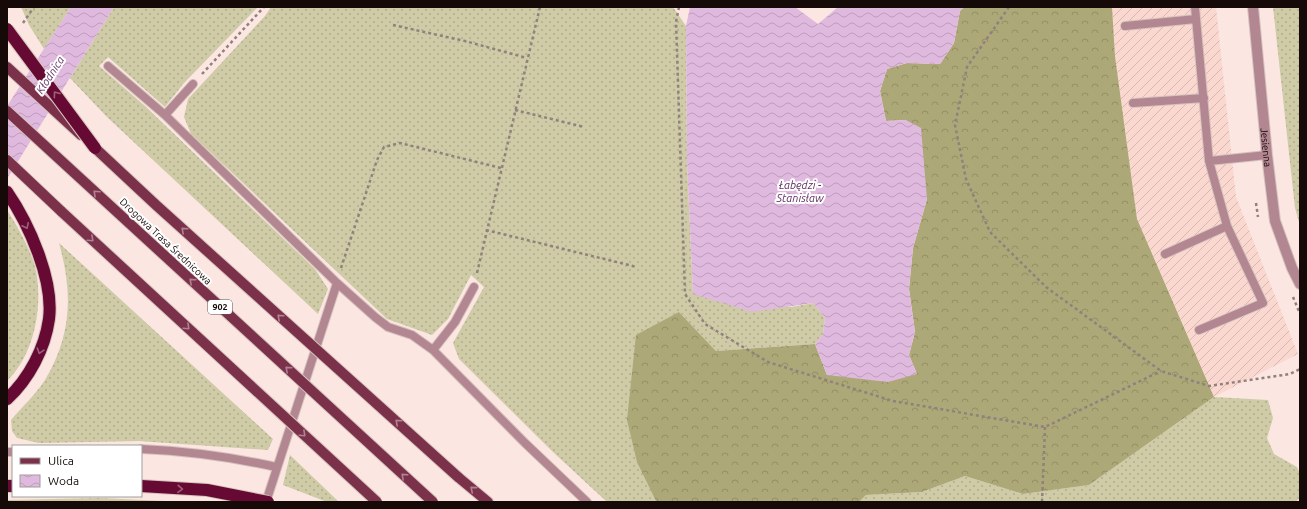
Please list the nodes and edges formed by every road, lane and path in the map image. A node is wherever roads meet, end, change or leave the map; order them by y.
1 (264, 7) edge
2 (540, 7) edge
3 (679, 7) edge
4 (1009, 7) edge
5 (1195, 7) edge
6 (1253, 7) edge
7 (1196, 19) junction
8 (393, 25) dead end
9 (1126, 26) dead end
10 (7, 29) edge
11 (527, 58) junction
12 (108, 66) dead end
13 (7, 67) edge
14 (193, 84) joint
15 (1204, 98) junction
16 (1133, 103) dead end
17 (515, 110) junction
18 (7, 111) edge
19 (165, 115) junction
20 (584, 127) dead end
21 (96, 148) junction
22 (1266, 155) junction
23 (7, 160) edge
24 (1209, 161) junction
25 (501, 168) junction
26 (7, 192) edge
27 (1227, 226) junction
28 (486, 230) junction
29 (1165, 254) dead end
30 (637, 267) dead end
31 (337, 283) junction
32 (1300, 284) edge
33 (474, 287) joint
34 (1199, 330) dead end
35 (433, 350) junction
36 (1300, 369) edge
37 (1161, 371) junction
38 (7, 399) edge
39 (1045, 427) junction
40 (142, 449) edge
41 (276, 467) junction
42 (142, 486) edge
43 (267, 502) edge
44 (377, 502) edge
45 (433, 502) edge
46 (488, 502) edge
47 (587, 502) edge
48 (1042, 502) edge

1 - 14 path
2 - 11 path
3 - 39 path
4 - 37 path
5 - 7 lane
6 - 22 street, Jesienna
7 - 9 lane
7 - 15 lane
8 - 11 path
21 -> 10 highway, bridge
11 - 17 path
12 - 19 lane
13 - 21 main road, bridge
14 - 19 lane
15 - 16 lane
15 - 24 lane
17 - 20 path
17 - 25 path
45 -> 18 main road, Drogowa Trasa Średnicowa / 902, bridge
19 - 31 lane
46 -> 21 main road, bridge
22 - 24 lane
22 - 32 street, Jesienna
23 -> 44 main road, bridge
24 - 27 lane
25 - 28 path
25 - 31 path
26 -> 38 highway
27 - 29 lane
27 - 34 lane
28 - 30 path
28 - 33 path
31 - 35 lane
31 - 41 lane
33 - 35 lane
35 - 47 lane
36 - 37 path
37 - 39 path
39 - 48 path
40 - 41 lane
41 - 43 lane
42 -> 43 highway, bridge

